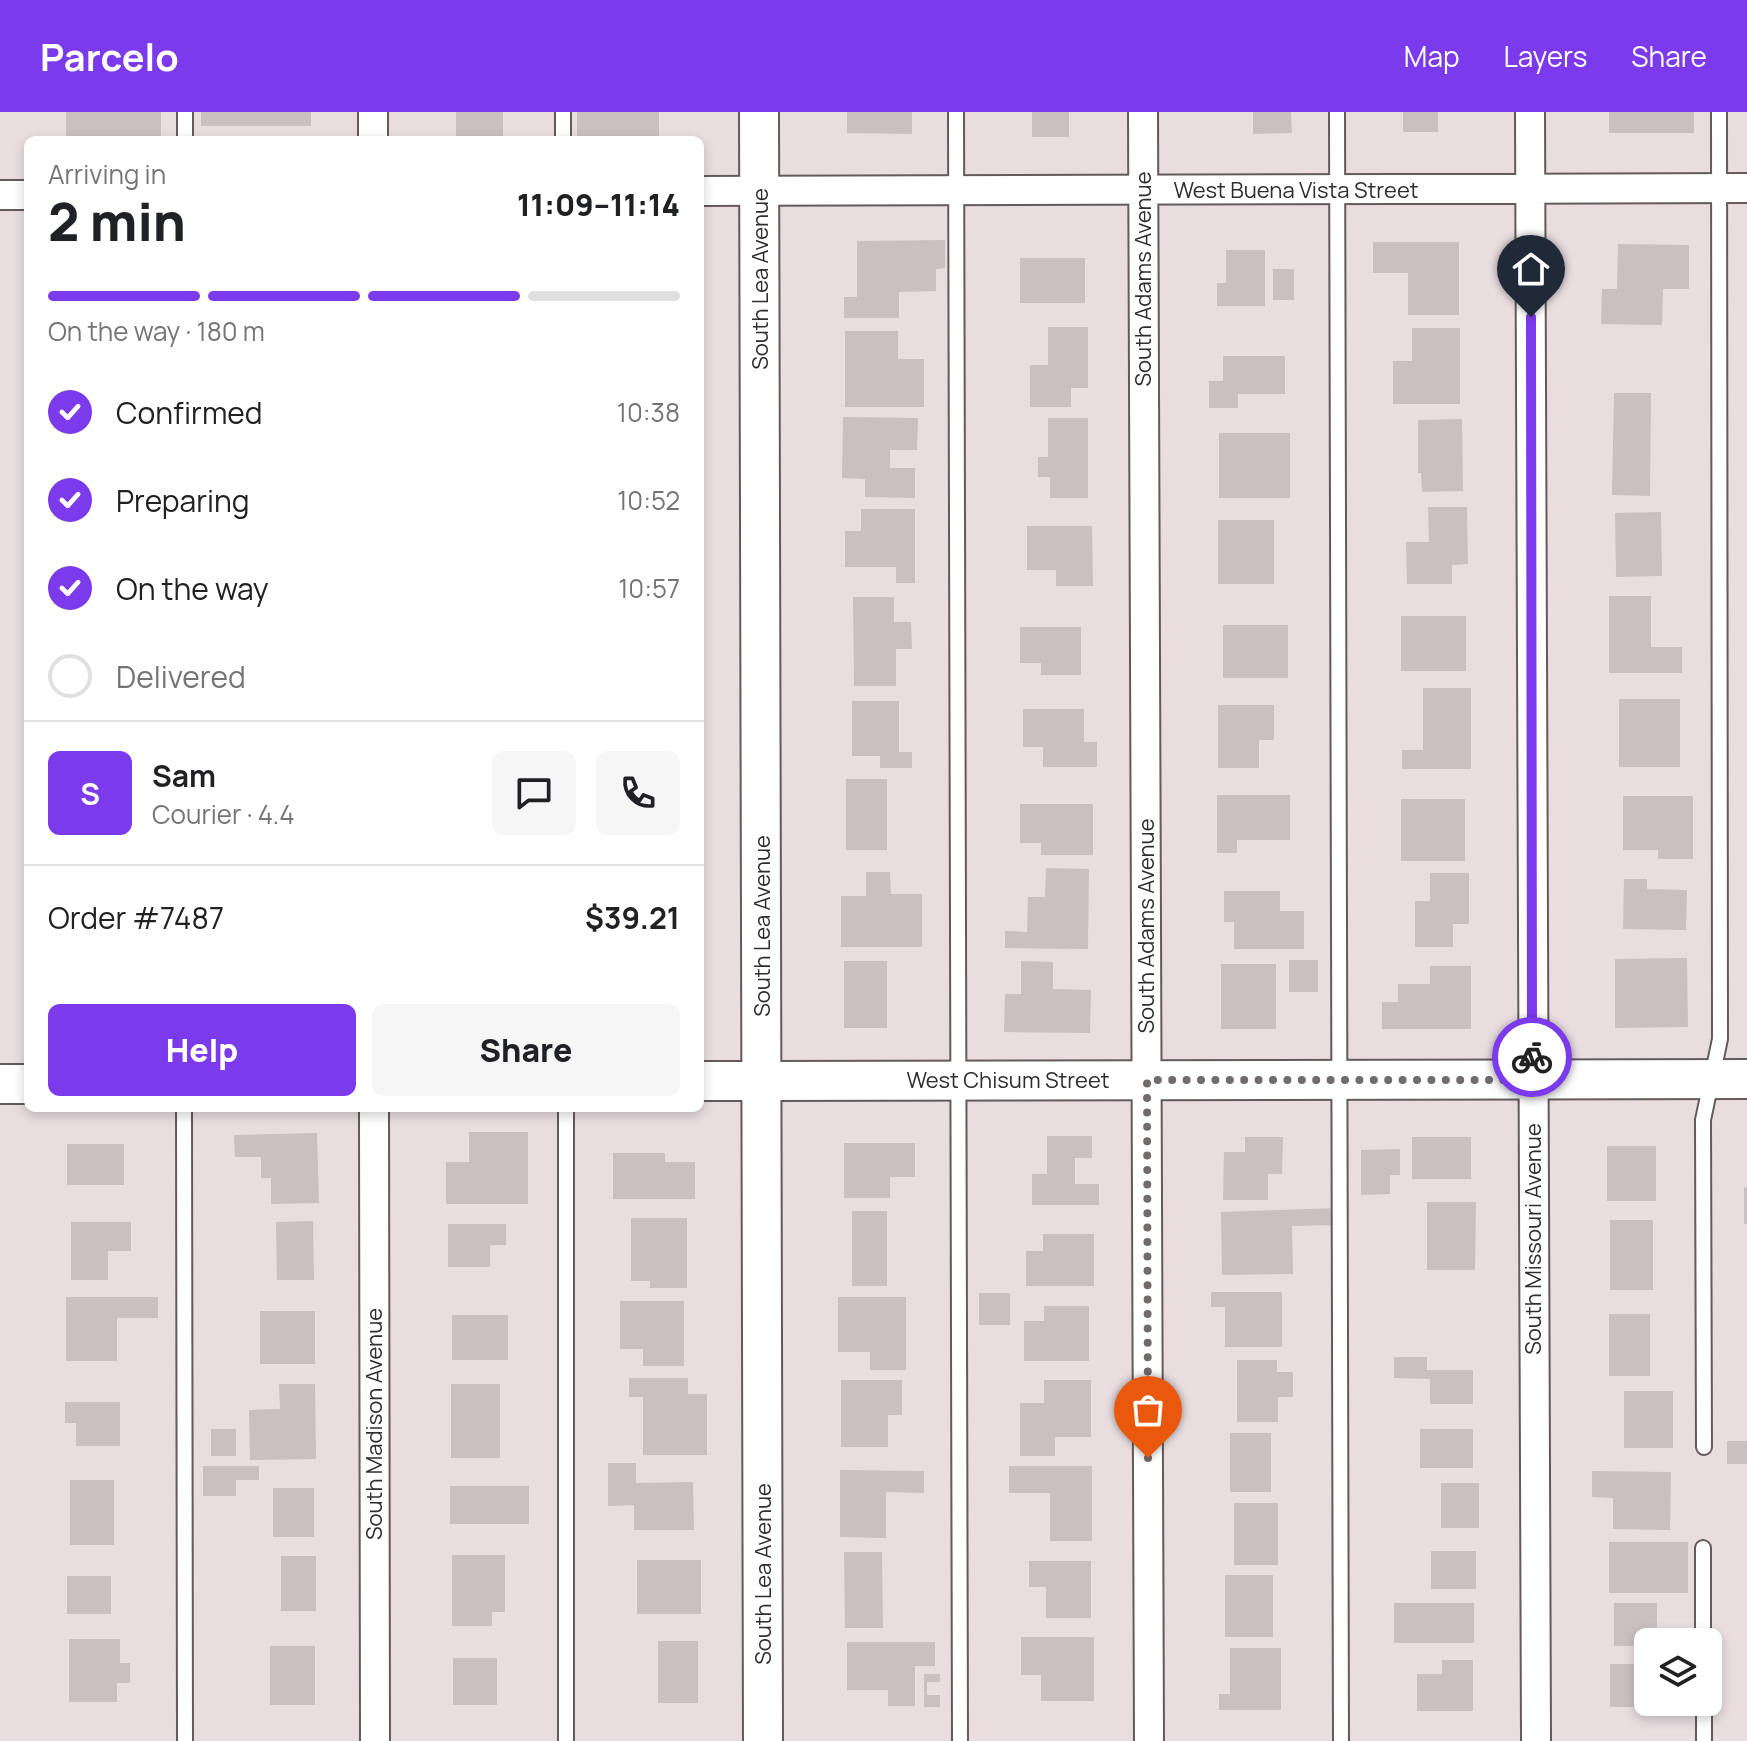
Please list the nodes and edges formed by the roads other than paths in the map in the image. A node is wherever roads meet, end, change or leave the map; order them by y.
1 (185, 112) edge
2 (373, 112) edge
3 (563, 112) edge
4 (759, 112) edge
5 (956, 112) edge
6 (1143, 112) edge
7 (1337, 112) edge
8 (1530, 112) edge
9 (1719, 112) edge
10 (185, 136) edge
11 (373, 136) edge
12 (563, 136) edge
13 (1718, 188) junction
14 (1747, 188) edge
15 (1530, 189) junction
16 (956, 190) junction
17 (1143, 190) junction
18 (1337, 190) junction
19 (704, 191) edge
20 (760, 191) junction
21 (0, 195) edge
22 (24, 195) edge
23 (1730, 1079) edge
24 (762, 1080) junction
25 (959, 1080) junction
26 (1147, 1080) junction
27 (1338, 1080) junction
28 (1533, 1080) junction
29 (704, 1081) edge
30 (0, 1084) edge
31 (24, 1084) edge
32 (184, 1112) edge
33 (374, 1112) edge
34 (566, 1112) edge
35 (1704, 1447) dead end
36 (1703, 1548) dead end
37 (1703, 1628) edge
38 (1704, 1716) edge
39 (185, 1741) edge
40 (375, 1741) edge
41 (566, 1741) edge
42 (763, 1741) edge
43 (960, 1741) edge
44 (1149, 1741) edge
45 (1341, 1741) edge
46 (1536, 1741) edge
47 (1704, 1741) edge

1 - 10 lane
2 - 11 street
3 - 12 lane
4 - 20 street, South Lea Avenue
5 - 16 lane
6 - 17 street, South Adams Avenue
7 - 18 lane
8 - 15 street, South Missouri Avenue
9 - 13 lane
13 - 14 street, West Buena Vista Street
13 - 15 street, West Buena Vista Street
13 - 23 lane
15 - 18 street, West Buena Vista Street
15 - 28 street, South Missouri Avenue
16 - 17 street, West Buena Vista Street
16 - 20 street, West Buena Vista Street
16 - 25 lane
17 - 18 street, West Buena Vista Street
17 - 26 street, South Adams Avenue
18 - 27 lane
19 - 20 street, West Buena Vista Street
20 - 24 street, South Lea Avenue
21 - 22 street
23 - 28 street, West Chisum Street
23 - 35 lane
24 - 25 street, West Chisum Street
24 - 29 street, West Chisum Street
24 - 42 street, South Lea Avenue
25 - 26 street, West Chisum Street
25 - 43 lane
26 - 27 street, West Chisum Street
26 - 44 street, South Adams Avenue
27 - 28 street, West Chisum Street
27 - 45 lane
28 - 46 street, South Missouri Avenue
30 - 31 street
32 - 39 lane
33 - 40 street, South Madison Avenue
34 - 41 lane
36 - 37 lane
38 - 47 lane

